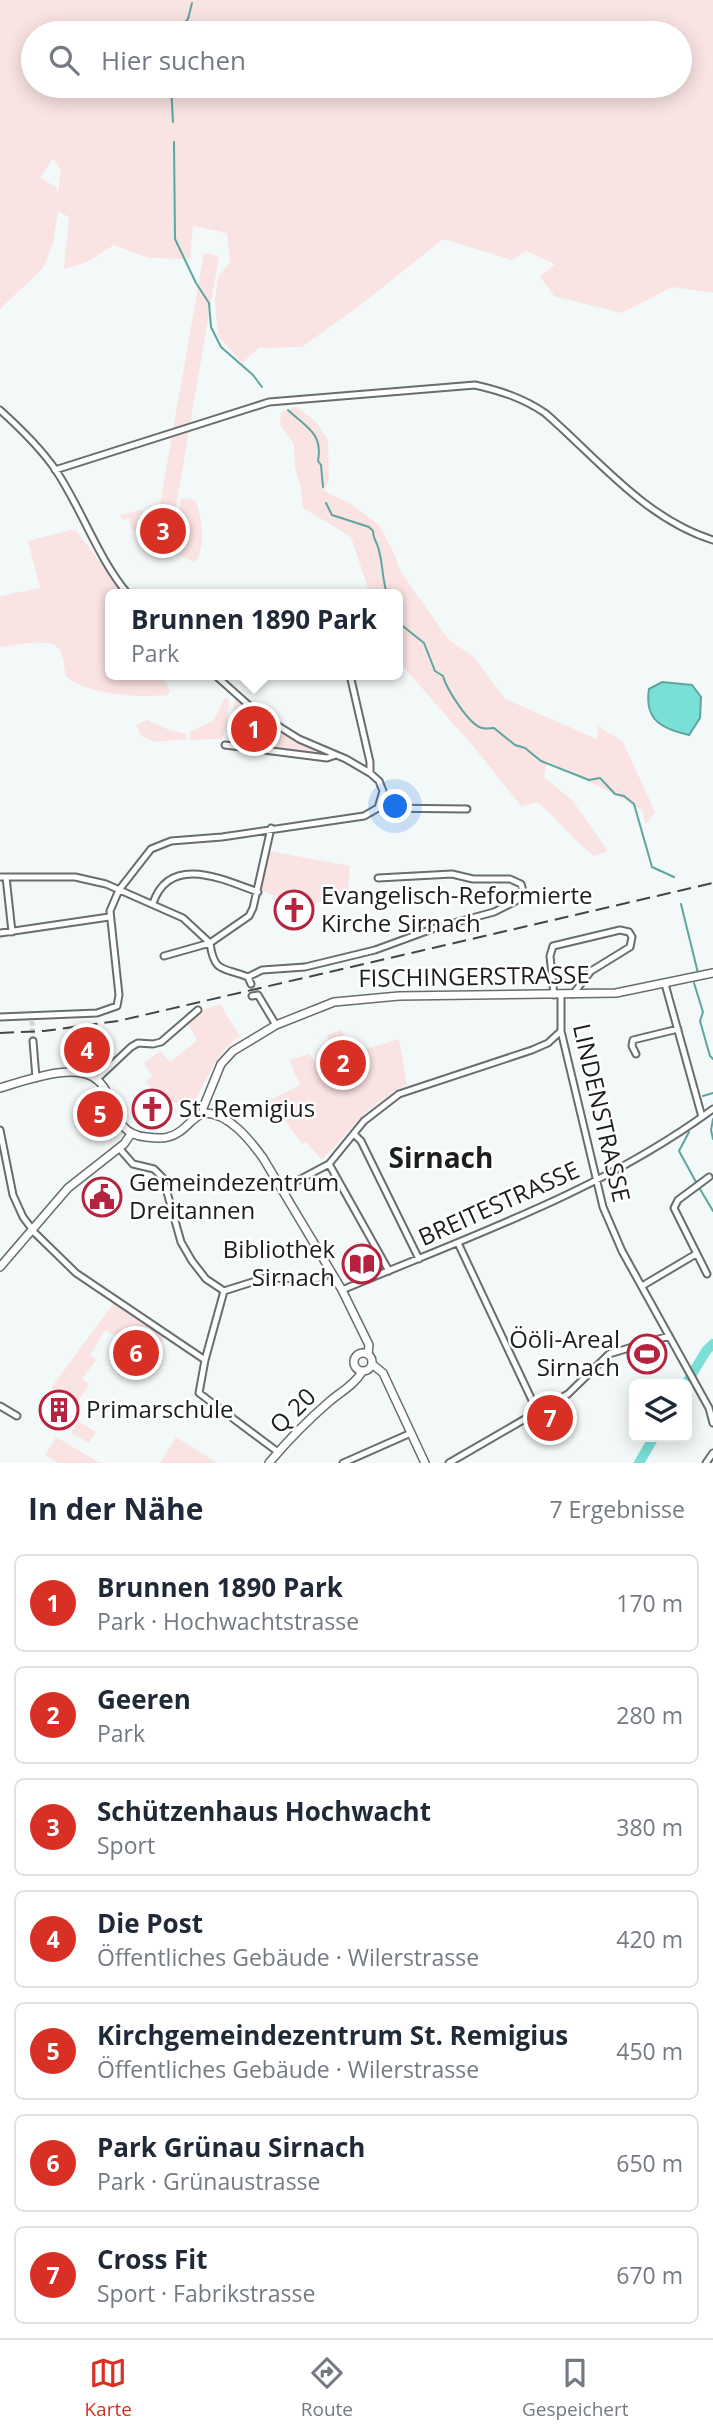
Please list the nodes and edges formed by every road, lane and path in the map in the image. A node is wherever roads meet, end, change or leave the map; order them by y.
1 (0, 410) edge
2 (55, 470) junction
3 (713, 540) edge
4 (125, 589) edge
5 (221, 680) edge
6 (351, 680) edge
7 (225, 745) dead end
8 (336, 755) junction
9 (370, 773) junction
10 (378, 808) junction
11 (467, 809) dead end
12 (271, 828) junction
13 (3, 877) edge
14 (378, 878) dead end
15 (119, 890) junction
16 (257, 892) junction
17 (153, 903) junction
18 (109, 918) junction
19 (12, 932) junction
20 (0, 933) edge
21 (211, 943) junction
22 (164, 956) dead end
23 (713, 973) edge
24 (248, 977) junction
25 (251, 984) tunnel mouth
26 (665, 984) junction
27 (558, 995) junction
28 (573, 995) junction
29 (255, 996) tunnel mouth
30 (198, 1010) dead end
31 (0, 1017) edge
32 (276, 1025) junction
33 (678, 1029) junction
34 (561, 1031) junction
35 (33, 1041) tunnel mouth
36 (636, 1055) dead end
37 (36, 1078) junction
38 (96, 1080) junction
39 (0, 1087) edge
40 (713, 1109) edge
41 (203, 1113) junction
42 (702, 1117) junction
43 (0, 1130) edge
44 (131, 1134) junction
45 (354, 1134) junction
46 (119, 1148) junction
47 (329, 1164) junction
48 (709, 1177) dead end
49 (595, 1180) junction
50 (282, 1189) junction
51 (32, 1228) junction
52 (458, 1243) junction
53 (696, 1254) junction
54 (419, 1259) junction
55 (0, 1267) edge
56 (389, 1271) junction
57 (332, 1273) junction
58 (707, 1274) dead end
59 (642, 1286) junction
60 (342, 1290) junction
61 (224, 1291) junction
62 (669, 1336) junction
63 (365, 1354) junction
64 (205, 1360) junction
65 (365, 1368) junction
66 (0, 1406) edge
67 (538, 1413) junction
68 (17, 1416) dead end
69 (713, 1423) edge
70 (411, 1433) junction
71 (713, 1453) edge
72 (275, 1459) edge
73 (708, 1462) edge
74 (343, 1463) edge
75 (425, 1463) edge
76 (449, 1463) edge

1 - 2 street
2 - 3 street
2 - 4 street
5 - 8 street
6 - 9 street
7 - 8 street
8 - 9 street
9 - 10 street
10 - 11 street
10 - 12 street
12 - 15 street
12 - 16 street
13 - 15 street
13 - 19 street
14 - 24 street
15 - 17 street
15 - 18 street
16 - 17 street
16 - 21 street
17 - 21 street
18 - 19 street
18 - 31 street
19 - 20 street
21 - 22 street
21 - 24 street
23 - 26 main road, FISCHINGERSTRASSE
24 - 25 street
26 - 28 main road, FISCHINGERSTRASSE
26 - 33 street
27 - 28 main road, FISCHINGERSTRASSE
27 - 28 street, LINDENSTRASSE
27 - 32 main road, FISCHINGERSTRASSE
27 - 34 street, LINDENSTRASSE
29 - 32 street
30 - 38 street
32 - 41 main road, FISCHINGERSTRASSE
33 - 36 street
33 - 42 street
34 - 45 street
34 - 49 street, LINDENSTRASSE
35 - 37 street
37 - 38 main road
37 - 39 main road
38 - 44 main road
40 - 42 street, BREITESTRASSE
41 - 44 main road
41 - 50 main road
42 - 49 street, BREITESTRASSE
43 - 51 street
44 - 46 main road
45 - 47 street
45 - 54 street
46 - 51 main road
46 - 61 street
47 - 50 street
47 - 56 street
48 - 53 street
49 - 52 street, BREITESTRASSE
49 - 59 street, LINDENSTRASSE
50 - 57 main road
51 - 55 main road
51 - 64 street
52 - 54 street, BREITESTRASSE
52 - 67 street
53 - 58 street
53 - 59 street
54 - 56 street, BREITESTRASSE
56 - 60 street, BREITESTRASSE
57 - 60 main road
57 - 61 street
59 - 62 street, LINDENSTRASSE
60 - 63 main road, Q 20
61 - 64 street
62 - 67 street
62 - 69 street, LINDENSTRASSE
63 - 65 main road
63 - 65 main road, Q 20
64 - 72 street
65 - 70 main road
65 - 72 main road, Q 20
66 - 68 street
67 - 76 street
70 - 74 street
70 - 75 main road
71 - 73 street

